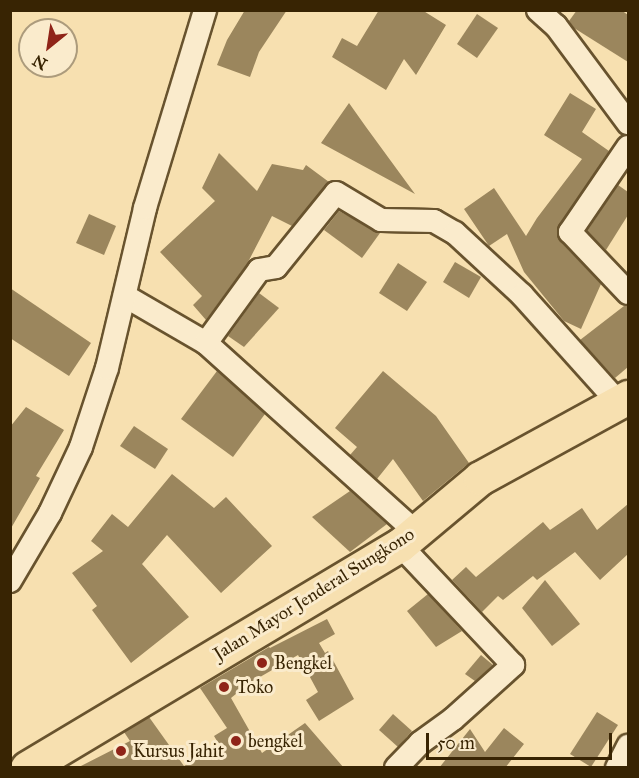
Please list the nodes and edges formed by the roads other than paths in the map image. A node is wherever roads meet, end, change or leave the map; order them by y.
1 (205, 10) edge
2 (538, 10) edge
3 (628, 123) edge
4 (628, 147) edge
5 (628, 293) edge
6 (124, 296) junction
7 (206, 343) junction
8 (623, 399) edge
9 (408, 538) junction
10 (10, 581) edge
11 (628, 746) edge
12 (27, 768) edge
13 (396, 768) edge
14 (617, 768) edge

1 - 6 street
2 - 3 street
4 - 5 street
6 - 7 street
6 - 10 street
7 - 8 street
7 - 9 street
8 - 9 main road, Jalan Mayor Jenderal Sungkono
9 - 12 main road, Jalan Mayor Jenderal Sungkono
9 - 13 street
11 - 14 street

